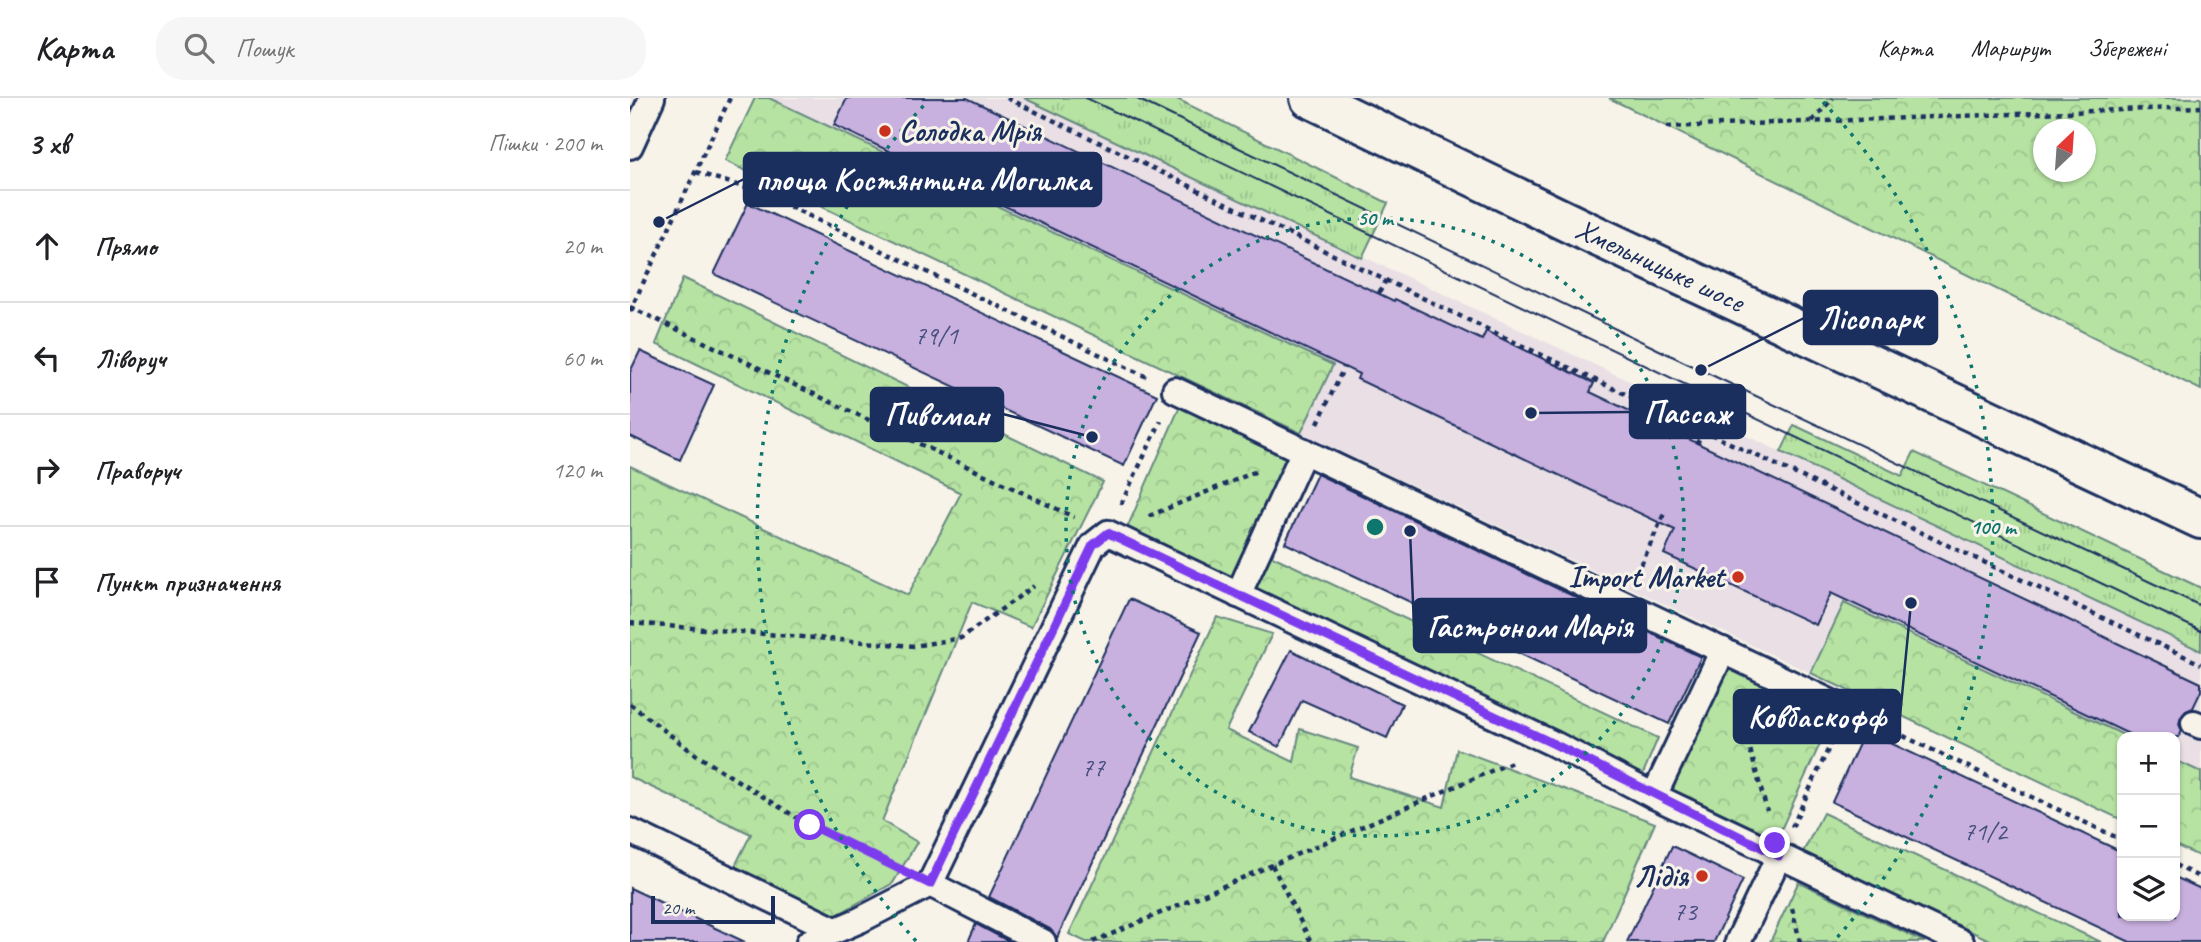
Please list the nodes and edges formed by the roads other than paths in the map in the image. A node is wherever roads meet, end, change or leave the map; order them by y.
1 (652, 98) edge
2 (1310, 98) edge
3 (630, 146) edge
4 (1175, 390) road end
5 (1304, 451) junction
6 (2201, 519) edge
7 (1238, 595) junction
8 (1723, 650) junction
9 (1847, 710) road end
10 (1654, 796) junction
11 (630, 831) edge
12 (1779, 856) junction
13 (930, 884) junction
14 (835, 930) junction
15 (809, 942) edge
16 (1043, 942) edge
17 (1738, 942) edge
18 (1961, 942) edge

1 - 3 lane
2 - 6 main road, Хмельницьке шосе
4 - 5 lane
5 - 7 lane
5 - 8 lane
7 - 10 lane
7 - 13 lane
8 - 9 lane
8 - 10 lane
10 - 12 lane
11 - 14 lane
12 - 17 lane
12 - 18 lane
13 - 14 lane
13 - 16 lane
14 - 15 lane

